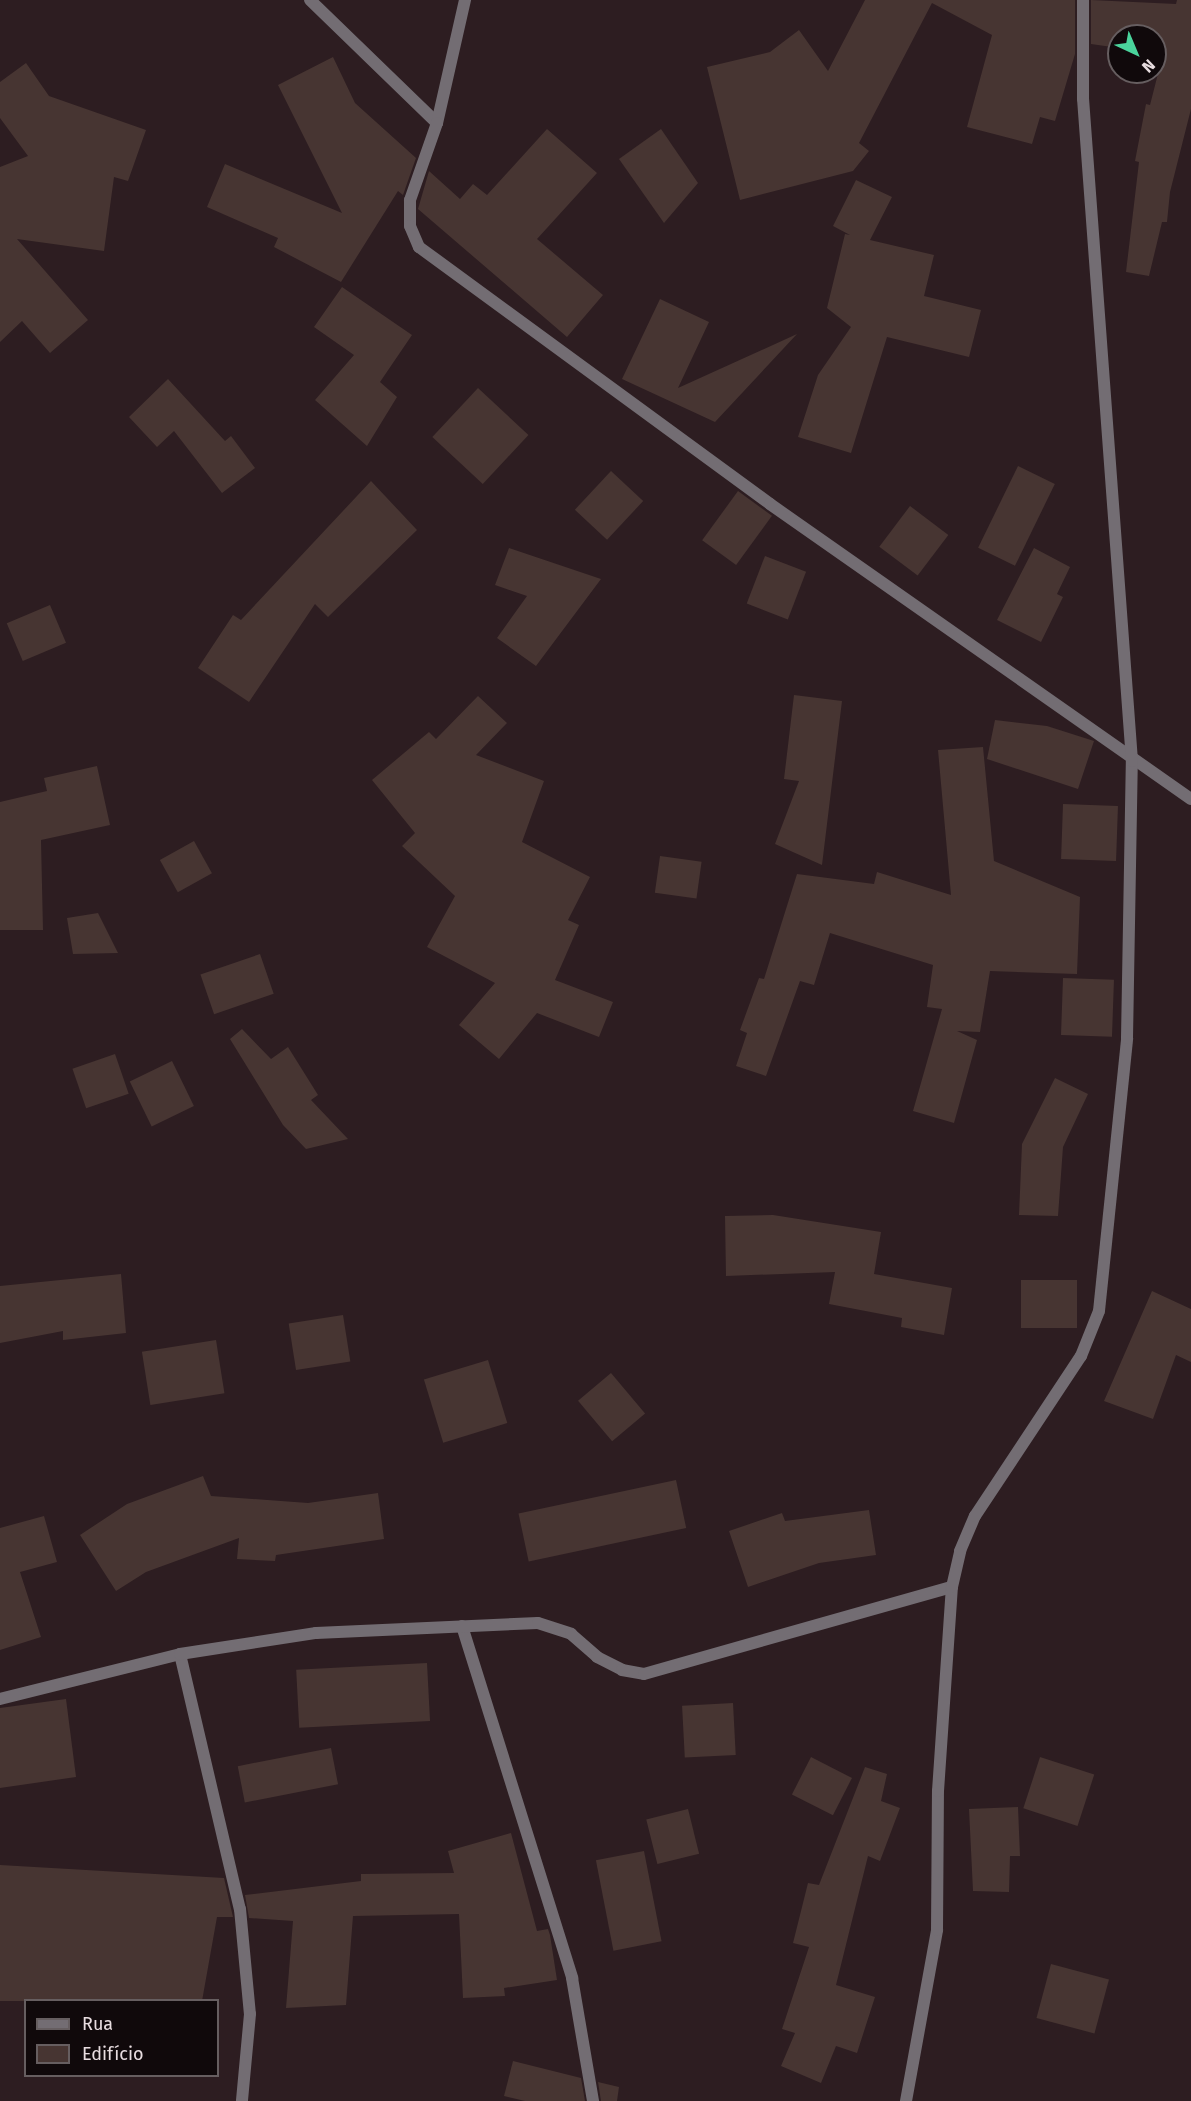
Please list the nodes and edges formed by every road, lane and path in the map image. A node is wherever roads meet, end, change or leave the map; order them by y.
1 (310, 0) edge
2 (465, 0) edge
3 (1083, 0) edge
4 (437, 123) junction
5 (1132, 761) junction
6 (1191, 799) edge
7 (952, 1587) junction
8 (462, 1626) junction
9 (180, 1654) junction
10 (0, 1699) edge
11 (242, 2101) edge
12 (593, 2101) edge
13 (906, 2101) edge

1 - 4 street
2 - 4 street
3 - 5 street
4 - 5 street
5 - 6 street
5 - 7 street
7 - 8 street
7 - 13 street
8 - 9 street
8 - 12 street
9 - 10 street
9 - 11 street

